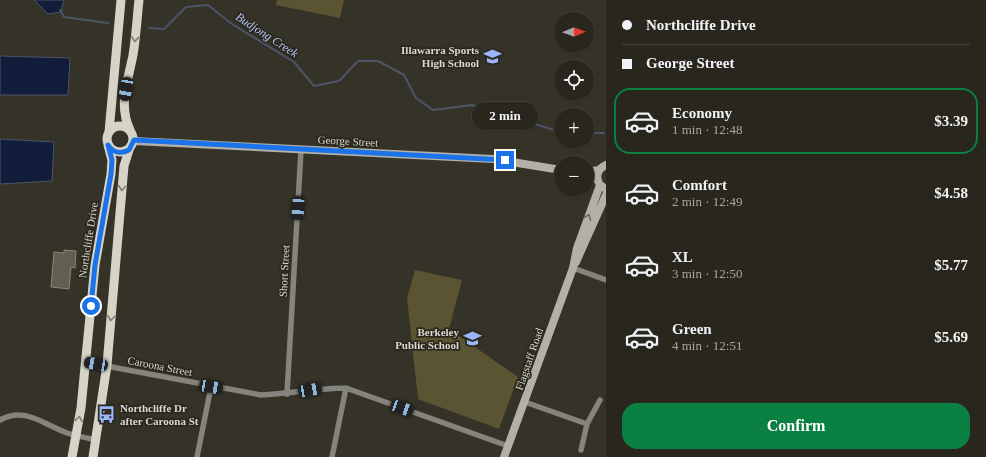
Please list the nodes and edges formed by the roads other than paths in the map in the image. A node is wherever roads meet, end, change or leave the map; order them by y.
1 (121, 0) edge
2 (139, 0) edge
3 (130, 130) junction
4 (109, 132) junction
5 (134, 140) junction
6 (108, 145) junction
7 (129, 150) junction
8 (301, 150) junction
9 (603, 168) edge
10 (554, 169) edge
11 (601, 185) edge
12 (606, 195) edge
13 (573, 268) junction
14 (606, 280) edge
15 (86, 362) junction
16 (107, 366) junction
17 (211, 387) junction
18 (346, 388) junction
19 (287, 394) junction
20 (600, 400) dead end
21 (525, 402) junction
22 (0, 420) edge
23 (587, 424) junction
24 (76, 435) junction
25 (97, 440) junction
26 (508, 446) junction
27 (581, 450) dead end
28 (72, 457) edge
29 (93, 457) edge
30 (197, 457) edge
31 (332, 457) edge
32 (504, 457) edge

1 - 4 main road
2 -> 3 main road
3 - 4 main road
3 - 5 main road
4 - 6 main road
5 - 7 main road
5 - 8 main road, George Street
6 - 7 main road
6 - 15 main road, Northcliffe Drive
7 -> 16 main road
8 - 10 main road, George Street
8 - 19 street, Short Street
9 - 11 main road, Flagstaff Road
13 -> 11 main road, Flagstaff Road
12 - 13 main road, Flagstaff Road
13 - 14 street
13 - 21 main road, Flagstaff Road
15 - 16 street, Caroona Street
24 -> 15 main road, Northcliffe Drive
16 - 17 street, Caroona Street
16 - 25 main road
17 - 19 street, Caroona Street
17 - 30 street
18 - 19 street, Caroona Street
18 - 26 street, Caroona Street
18 - 31 street
20 - 23 street
21 - 23 street
21 - 26 main road, Flagstaff Road
22 - 24 street
23 - 27 street
24 - 25 street
24 - 28 main road, Northcliffe Drive
25 - 29 main road
26 - 32 main road, Flagstaff Road

